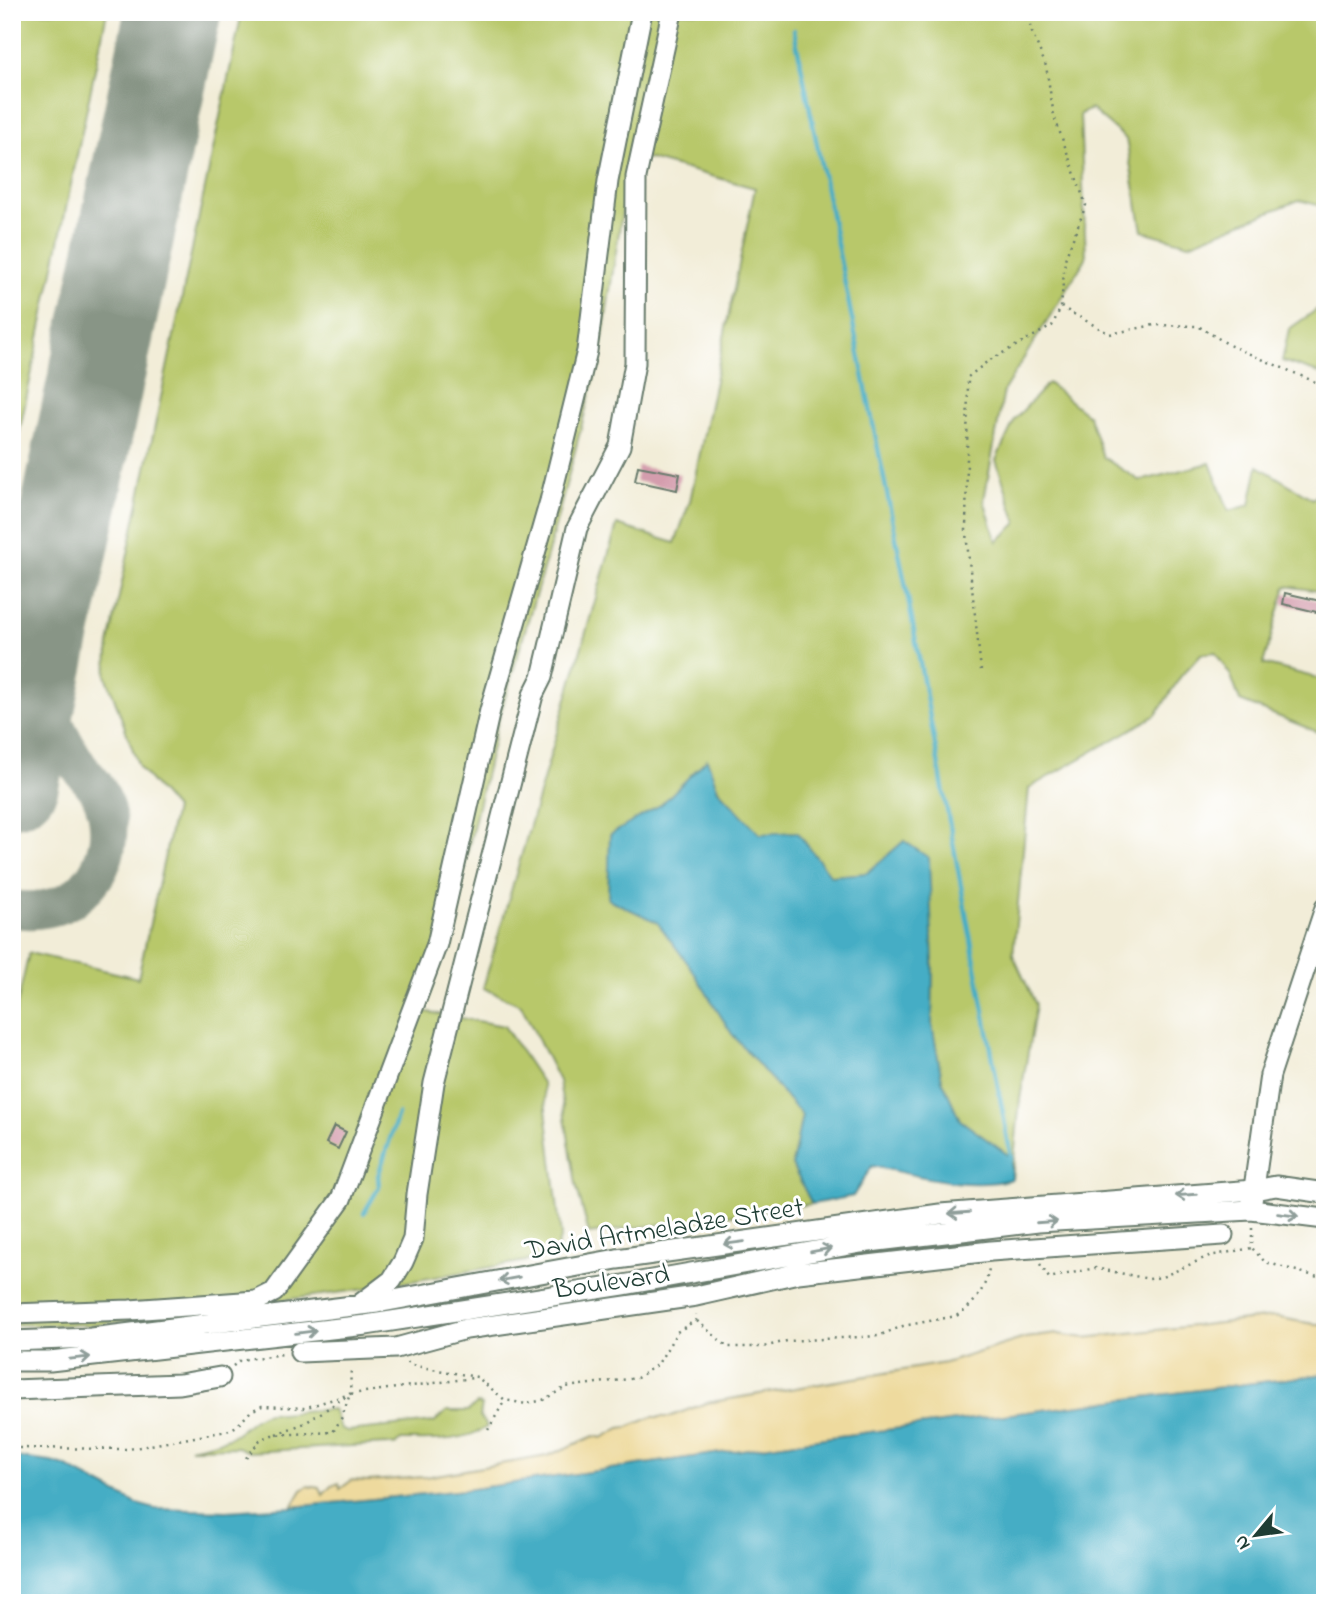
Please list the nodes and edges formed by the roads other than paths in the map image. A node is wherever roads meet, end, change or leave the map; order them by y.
1 (642, 12) edge
2 (672, 12) edge
3 (1325, 908) edge
4 (1254, 1190) junction
5 (1325, 1193) edge
6 (1251, 1210) junction
7 (1325, 1219) edge
8 (1223, 1235) dead end
9 (359, 1305) junction
10 (12, 1314) edge
11 (12, 1341) edge
12 (300, 1352) road end
13 (12, 1361) edge
14 (220, 1377) road end
15 (12, 1390) edge

1 - 10 street
2 - 9 street
3 - 4 street
4 - 5 street, David Artmeladze Street
4 - 6 street
4 -> 9 street, David Artmeladze Street
6 -> 7 street, David Artmeladze Street
13 -> 6 street, David Artmeladze Street
8 - 12 street, Boulevard
9 - 11 street, David Artmeladze Street
14 - 15 street

